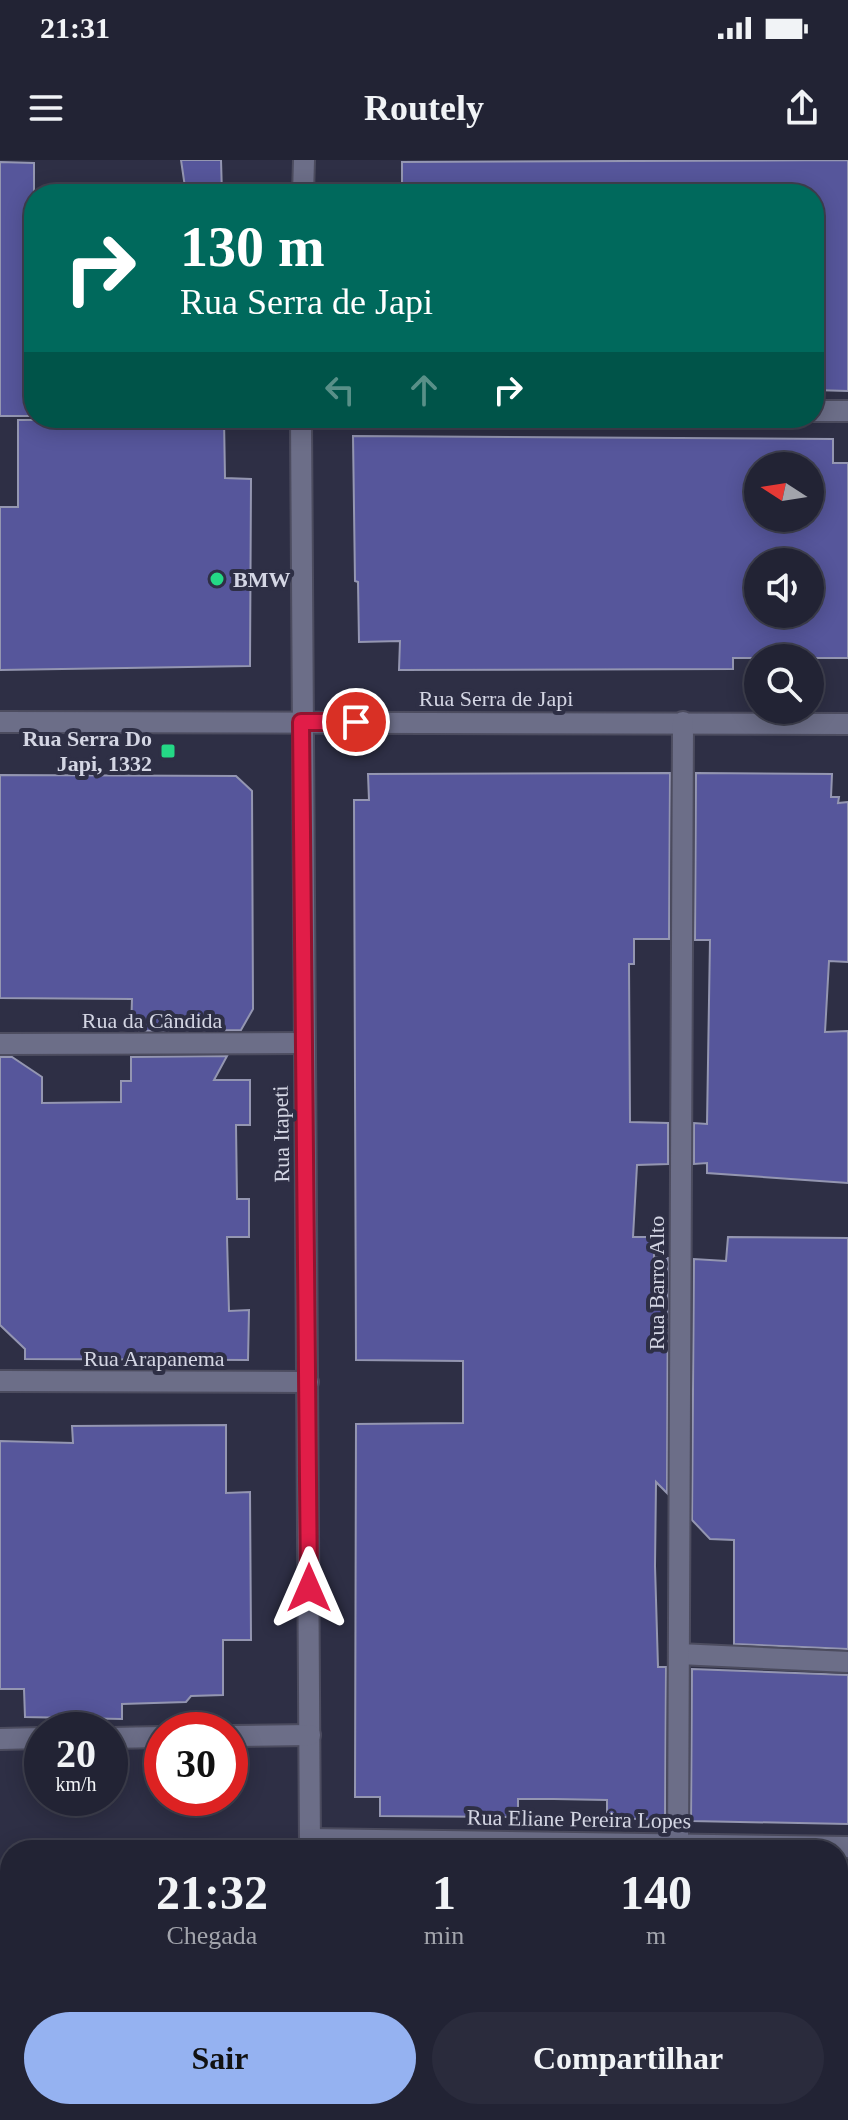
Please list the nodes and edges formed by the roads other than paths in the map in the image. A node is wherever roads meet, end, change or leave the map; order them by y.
1 (304, 160) edge
2 (303, 184) edge
3 (824, 411) edge
4 (848, 411) edge
5 (301, 428) edge
6 (0, 722) edge
7 (301, 722) junction
8 (683, 722) junction
9 (848, 724) edge
10 (304, 1043) junction
11 (0, 1044) edge
12 (0, 1381) edge
13 (308, 1382) junction
14 (679, 1654) junction
15 (848, 1662) edge
16 (310, 1735) junction
17 (248, 1736) edge
18 (24, 1738) edge
19 (0, 1739) edge
20 (310, 1840) edge
21 (678, 1840) edge

1 - 2 street
3 - 4 street
5 - 7 street, Rua Itapeti
6 - 7 street, Rua Serra de Japi
7 - 8 street, Rua Serra de Japi
7 - 10 street, Rua Itapeti
8 - 9 street, Rua Serra de Japi
8 - 14 street, Rua Barro Alto
10 - 11 street, Rua da Cândida
10 - 13 street, Rua Itapeti
12 - 13 street, Rua Arapanema
13 - 16 street, Rua Itapeti
14 - 15 street
14 - 21 street, Rua Barro Alto
16 - 17 street
16 - 20 street, Rua Itapeti
18 - 19 street

